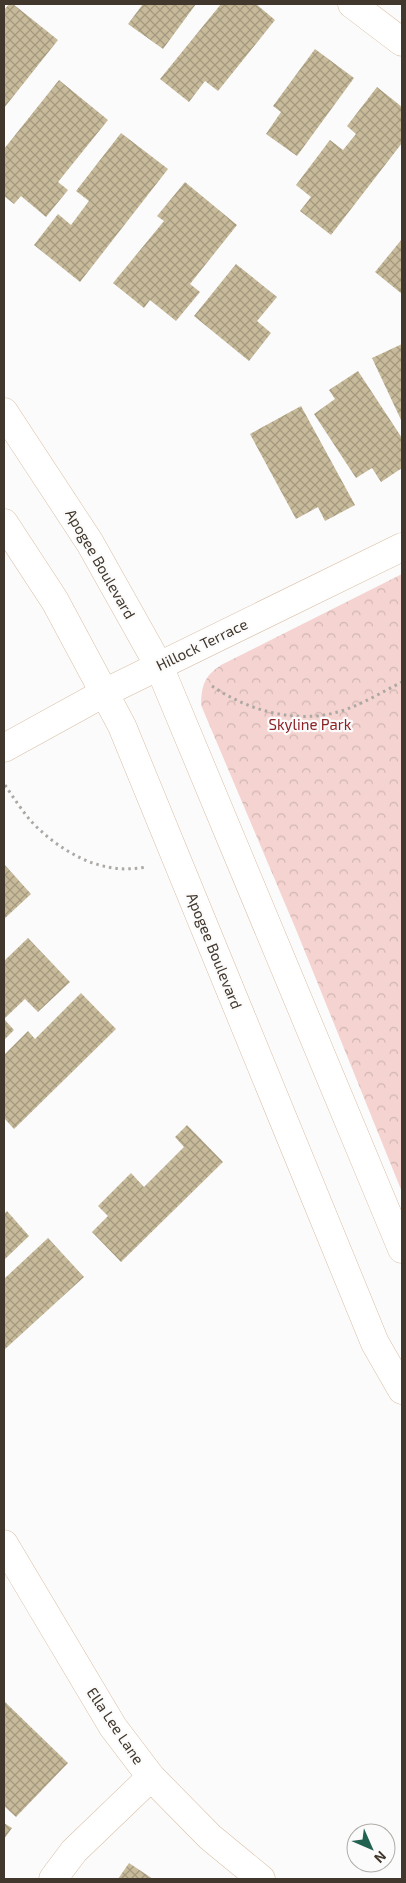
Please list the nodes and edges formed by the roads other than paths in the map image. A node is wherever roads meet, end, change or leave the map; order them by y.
1 (352, 4) edge
2 (402, 42) edge
3 (4, 412) edge
4 (4, 524) edge
5 (402, 547) edge
6 (159, 666) junction
7 (104, 693) junction
8 (4, 748) edge
9 (402, 1249) edge
10 (402, 1390) edge
11 (4, 1544) edge
12 (151, 1777) junction
13 (52, 1879) edge
14 (261, 1879) edge

1 - 2 street
3 - 6 street, Apogee Boulevard
4 - 7 street, Apogee Boulevard
5 - 6 street, Hillock Terrace
6 - 7 street, Hillock Terrace
6 - 9 street, Apogee Boulevard
7 - 8 street, Hillock Terrace
7 - 10 street, Apogee Boulevard
11 - 12 street, Ella Lee Lane
12 - 13 street
12 - 14 street, Ella Lee Lane

